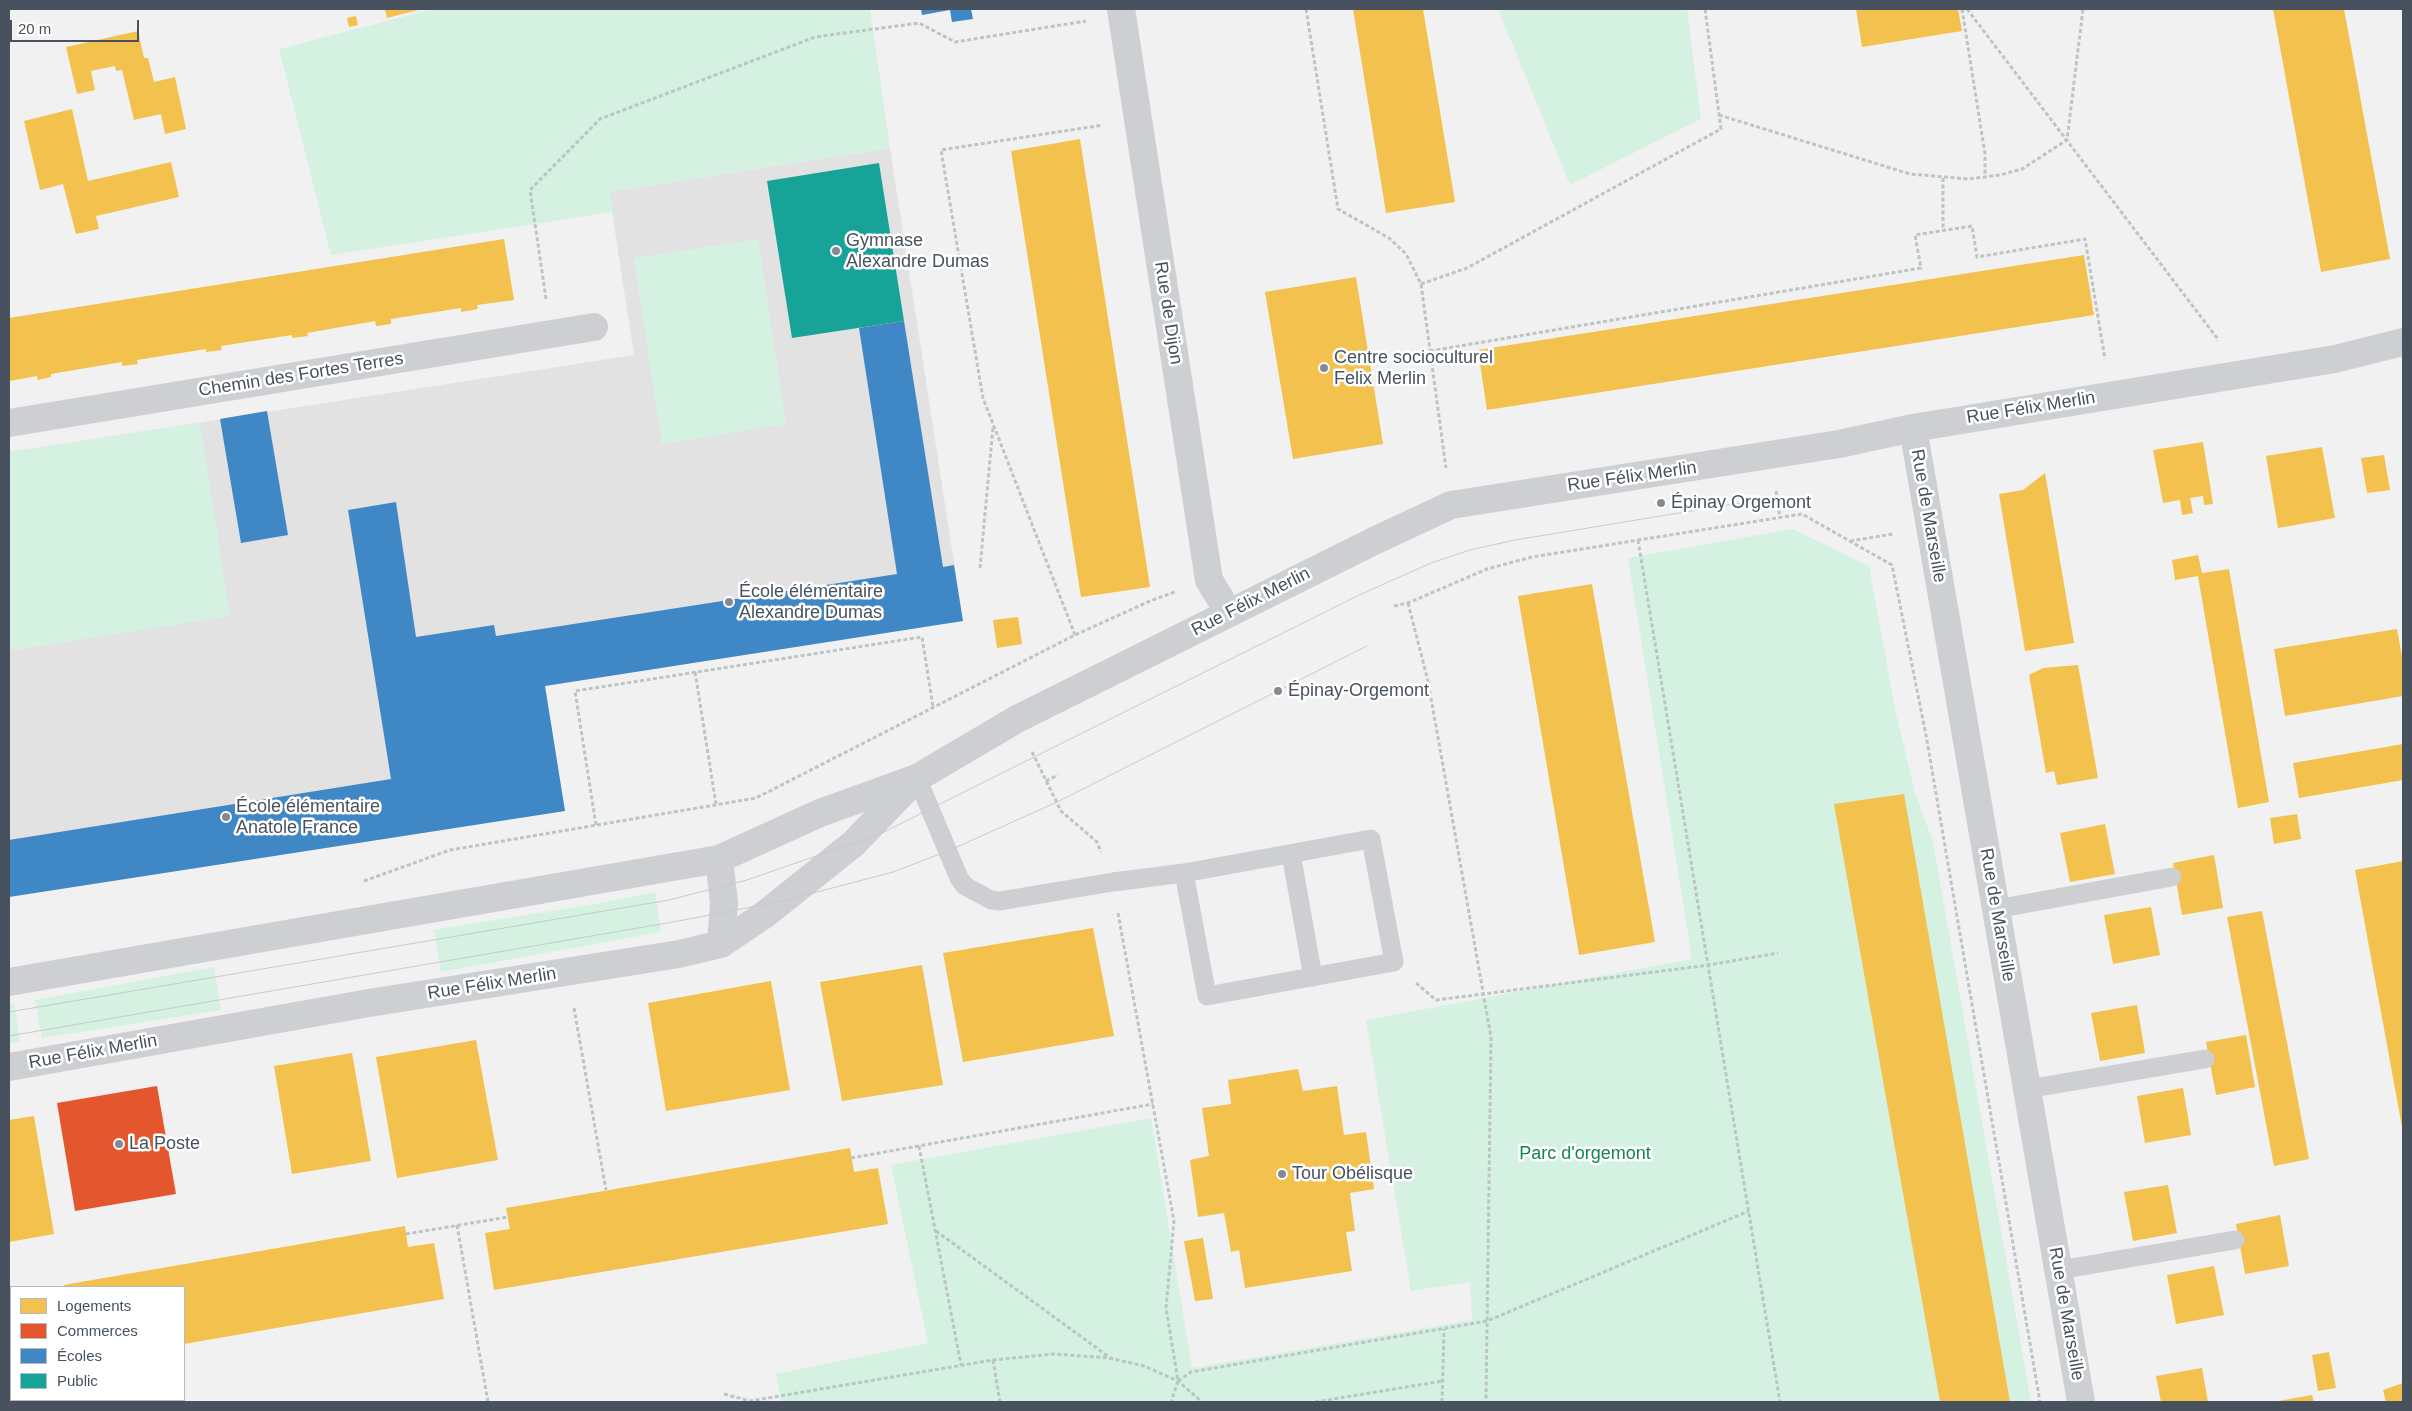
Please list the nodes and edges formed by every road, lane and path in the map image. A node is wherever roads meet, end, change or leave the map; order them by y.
1 (1306, 9) edge
2 (1705, 9) edge
3 (1962, 9) edge
4 (1967, 9) edge
5 (2083, 9) edge
6 (1121, 12) edge
7 (1719, 115) junction
8 (1138, 120) junction
9 (2067, 140) junction
10 (1943, 178) junction
11 (1985, 178) junction
12 (1943, 230) junction
13 (1421, 284) junction
14 (594, 327) dead end
15 (551, 334) junction
16 (2217, 338) dead end
17 (2403, 342) edge
18 (1430, 351) junction
19 (2114, 360) dead end
20 (9, 424) edge
21 (993, 424) junction
22 (1913, 428) junction
23 (1451, 505) junction
24 (1931, 529) junction
25 (1638, 540) junction
26 (1850, 541) junction
27 (980, 568) dead end
28 (1209, 580) junction
29 (1408, 603) junction
30 (1394, 606) dead end
31 (1229, 613) junction
32 (1076, 635) junction
33 (695, 672) junction
34 (933, 707) junction
35 (1017, 719) junction
36 (1058, 775) dead end
37 (917, 778) junction
38 (1046, 781) junction
39 (716, 804) junction
40 (596, 825) junction
41 (1291, 854) junction
42 (719, 859) junction
43 (1184, 873) junction
44 (2172, 877) dead end
45 (1113, 882) junction
46 (359, 883) dead end
47 (1996, 910) junction
48 (721, 944) junction
49 (1778, 953) dead end
50 (1394, 962) junction
51 (1709, 965) junction
52 (1313, 977) junction
53 (9, 982) edge
54 (1484, 994) junction
55 (575, 1014) dead end
56 (2205, 1059) dead end
57 (9, 1067) edge
58 (2028, 1089) junction
59 (1153, 1104) junction
60 (919, 1146) junction
61 (851, 1158) dead end
62 (606, 1190) dead end
63 (1749, 1211) junction
64 (508, 1217) dead end
65 (457, 1225) junction
66 (935, 1230) junction
67 (406, 1234) dead end
68 (2235, 1240) dead end
69 (2059, 1270) junction
70 (1487, 1321) junction
71 (1444, 1328) junction
72 (1109, 1358) junction
73 (993, 1360) junction
74 (961, 1365) junction
75 (1178, 1381) junction
76 (1443, 1381) junction
77 (724, 1394) dead end
78 (772, 1397) junction
79 (488, 1402) edge
80 (773, 1402) edge
81 (1000, 1402) edge
82 (1171, 1402) edge
83 (1202, 1402) edge
84 (1315, 1402) edge
85 (1442, 1402) edge
86 (1486, 1402) edge
87 (1780, 1402) edge
88 (2040, 1402) edge
89 (2081, 1402) edge

1 - 13 path
2 - 7 path
3 - 11 path
4 - 9 path
5 - 9 path
6 - 8 street, Rue de Dijon
6 - 15 path
7 - 10 path
7 - 13 path
8 - 21 path
8 - 28 street, Rue de Dijon
9 - 11 path
9 - 16 path
10 - 11 path
10 - 12 path
12 - 18 path
12 - 19 path
13 - 18 path
14 - 15 street, Chemin des Fortes Terres
15 - 20 street, Chemin des Fortes Terres
17 - 22 street, Rue Félix Merlin
18 - 23 path
21 - 27 path
21 - 32 path
22 - 23 street, Rue Félix Merlin
22 - 24 street, Rue de Marseille
23 - 31 street, Rue Félix Merlin
24 - 26 path
24 - 47 street, Rue de Marseille
25 - 26 path
25 - 29 path
25 - 51 path
26 - 88 path
28 - 31 street, Rue de Dijon
28 - 32 path
29 - 30 path
29 - 54 path
31 - 35 street, Rue Félix Merlin
32 - 34 path
33 - 34 path
33 - 39 path
33 - 40 path
34 - 39 path
35 - 37 street, Rue Félix Merlin
35 - 38 path
36 - 38 path
37 - 42 street, Rue Félix Merlin
37 - 45 lane
37 - 48 street, Rue Félix Merlin
38 - 45 path
39 - 40 path
40 - 46 path
41 - 43 lane
41 - 50 lane
41 - 52 lane
42 - 48 street
42 - 53 street, Rue Félix Merlin
43 - 45 lane
43 - 52 lane
44 - 47 lane
45 - 59 path
47 - 58 street, Rue de Marseille
48 - 57 street, Rue Félix Merlin
49 - 51 path
50 - 52 lane
50 - 54 path
51 - 54 path
51 - 63 path
54 - 70 path
55 - 62 path
56 - 58 lane
58 - 69 street, Rue de Marseille
59 - 60 path
59 - 75 path
60 - 61 path
60 - 66 path
63 - 70 path
63 - 87 path
64 - 65 path
65 - 67 path
65 - 79 path
66 - 72 path
66 - 74 path
68 - 69 lane
69 - 89 street, Rue de Marseille
70 - 71 path
70 - 86 path
71 - 75 path
71 - 76 path
72 - 73 path
72 - 75 path
73 - 74 path
73 - 81 path
74 - 78 path
75 - 82 path
75 - 83 path
76 - 84 path
76 - 85 path
77 - 78 path
78 - 80 path

